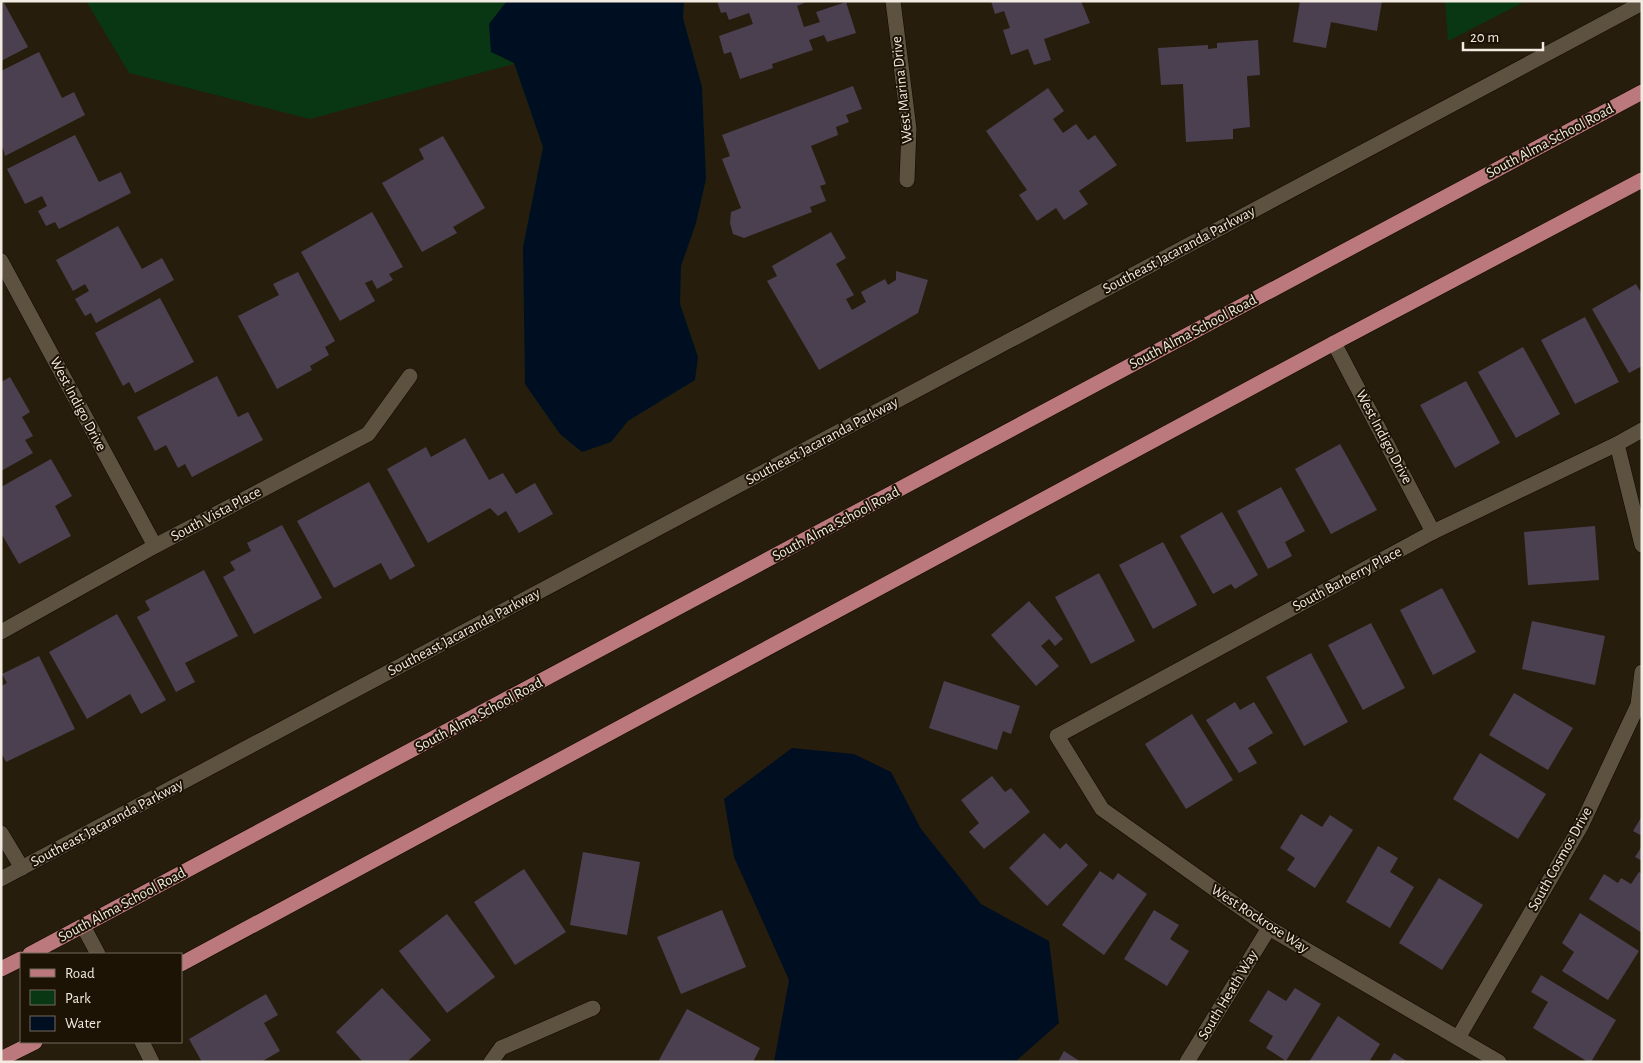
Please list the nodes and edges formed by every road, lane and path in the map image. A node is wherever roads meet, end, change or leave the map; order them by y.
1 (893, 1) edge
2 (1642, 3) edge
3 (1642, 92) edge
4 (907, 180) dead end
5 (1642, 180) edge
6 (1, 261) edge
7 (1334, 343) junction
8 (410, 376) dead end
9 (1642, 430) edge
10 (1617, 444) junction
11 (1433, 532) junction
12 (1642, 545) edge
13 (155, 546) junction
14 (1, 632) edge
15 (1642, 672) edge
16 (1057, 736) joint
17 (1, 833) edge
18 (22, 868) junction
19 (1, 879) edge
20 (83, 926) junction
21 (1269, 928) junction
22 (32, 953) edge
23 (97, 953) edge
24 (20, 960) edge
25 (182, 963) edge
26 (1, 969) edge
27 (593, 1008) dead end
28 (1458, 1038) junction
29 (33, 1043) edge
30 (142, 1043) edge
31 (1, 1060) edge
32 (152, 1062) edge
33 (491, 1062) edge
34 (1187, 1062) edge
35 (1499, 1062) edge

1 - 4 street, West Marina Drive
2 - 18 street, Southeast Jacaranda Parkway
3 - 20 main road, South Alma School Road
5 - 7 main road
6 - 13 street, West Indigo Drive
7 - 11 street, West Indigo Drive
7 - 25 main road
8 - 13 street, South Vista Place
9 - 10 street, South Barberry Place
10 - 11 street, South Barberry Place
10 - 12 street
11 - 16 street, South Barberry Place
13 - 14 street, South Vista Place
15 - 28 street, South Cosmos Drive
16 - 21 street, West Rockrose Way
17 - 18 street
18 - 19 street, Southeast Jacaranda Parkway
20 - 22 main road, South Alma School Road
20 - 23 street
21 - 28 street, West Rockrose Way
21 - 34 street, South Heath Way
24 - 26 main road
27 - 33 street
28 - 35 street, West Rockrose Way
29 - 31 main road
30 - 32 street

